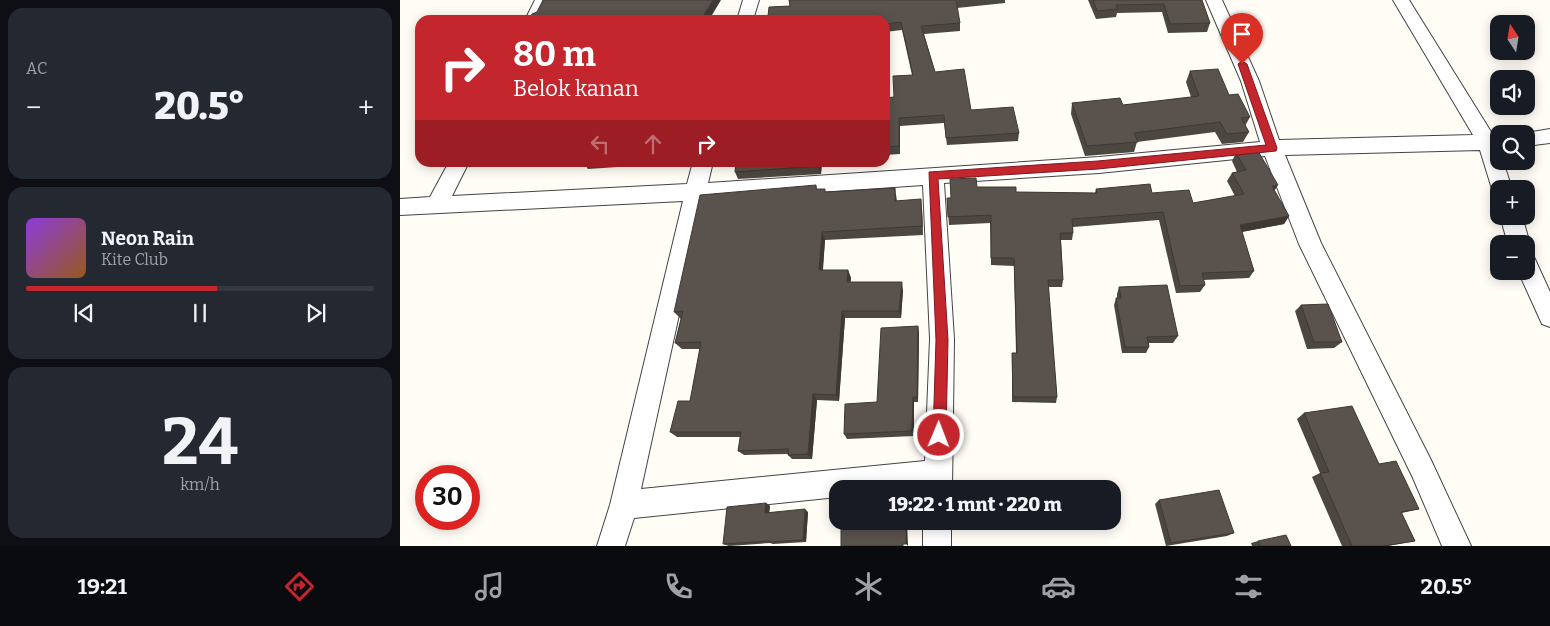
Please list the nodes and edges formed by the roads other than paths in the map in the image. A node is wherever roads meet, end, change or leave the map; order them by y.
1 (543, 0) edge
2 (751, 0) edge
3 (1214, 0) edge
4 (1401, 0) edge
5 (536, 15) edge
6 (746, 15) edge
7 (1550, 136) edge
8 (1490, 137) edge
9 (1535, 138) edge
10 (1490, 142) edge
11 (1272, 148) junction
12 (456, 167) edge
13 (702, 167) edge
14 (933, 175) junction
15 (695, 192) junction
16 (436, 206) junction
17 (400, 207) edge
18 (1533, 280) edge
19 (1550, 317) edge
20 (938, 480) edge
21 (829, 489) edge
22 (624, 505) junction
23 (937, 530) edge
24 (611, 546) edge
25 (937, 546) edge
26 (1457, 546) edge

1 - 5 street
2 - 6 street
3 - 11 street
4 - 8 street
7 - 9 street
10 - 11 street
11 - 14 street
11 - 26 street
12 - 16 street
13 - 15 street
14 - 15 street
14 - 20 street
15 - 16 street
15 - 22 street
16 - 17 street
18 - 19 street
21 - 22 street
22 - 24 street
23 - 25 street

